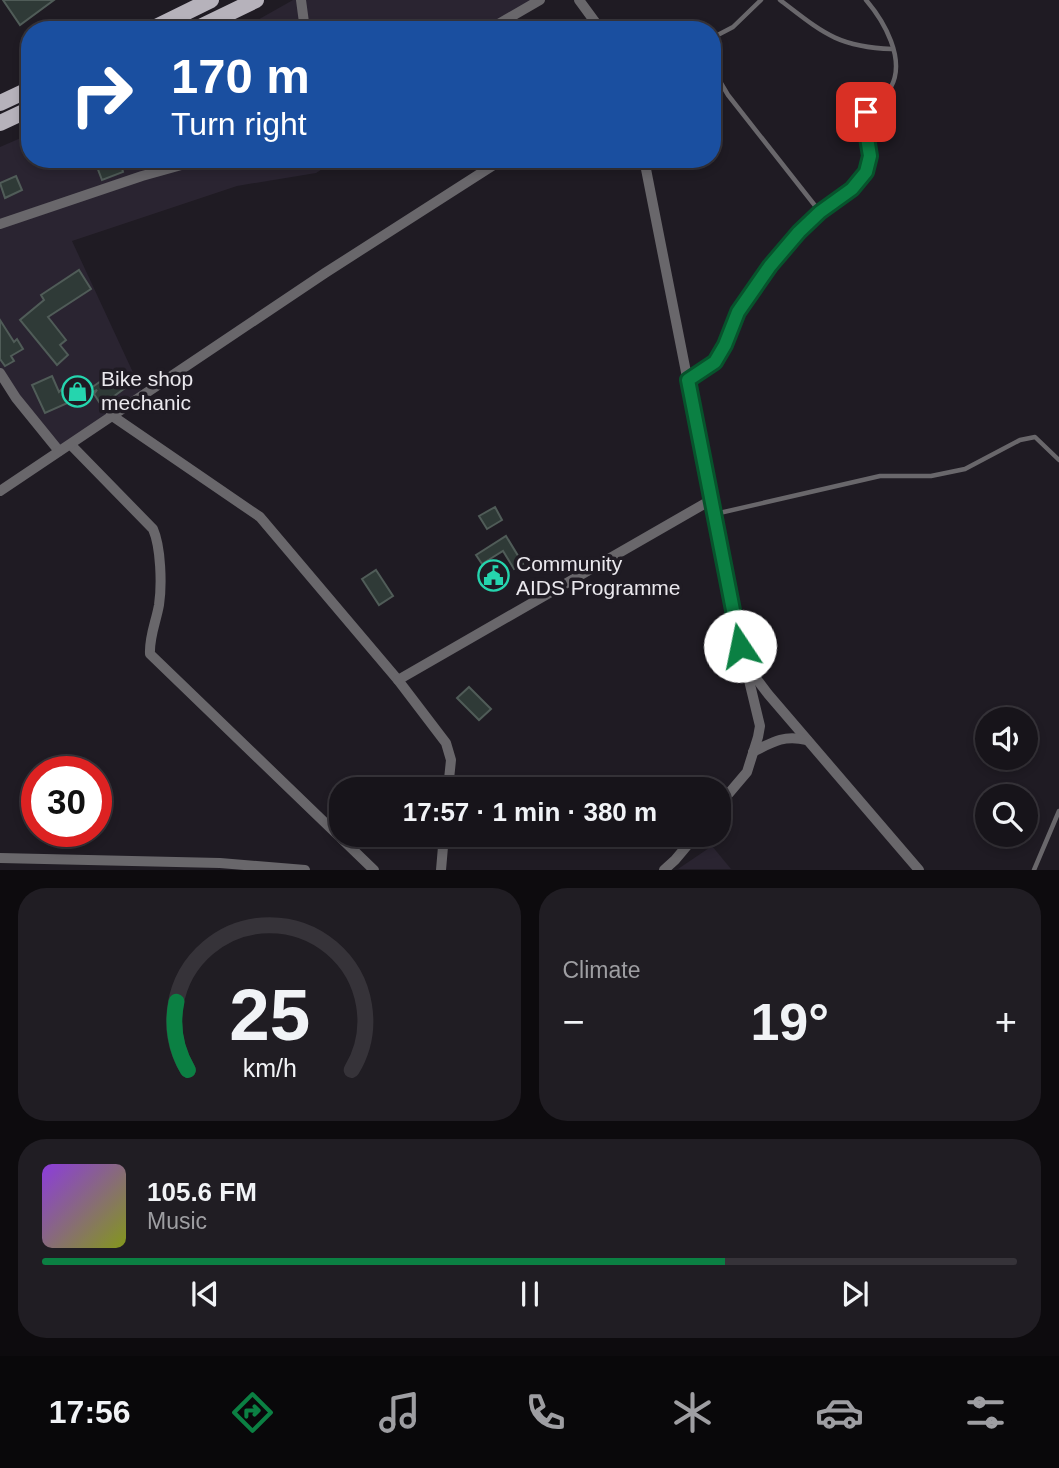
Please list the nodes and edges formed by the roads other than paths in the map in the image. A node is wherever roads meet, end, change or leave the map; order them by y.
1 (211, 0) edge
2 (256, 0) edge
3 (301, 0) edge
4 (540, 0) edge
5 (579, 0) edge
6 (761, 0) edge
7 (780, 0) edge
8 (866, 0) edge
9 (168, 21) edge
10 (213, 21) edge
11 (304, 21) edge
12 (504, 21) edge
13 (594, 21) edge
14 (721, 33) edge
15 (892, 48) junction
16 (721, 83) edge
17 (21, 93) edge
18 (0, 103) edge
19 (21, 114) edge
20 (0, 124) edge
21 (171, 168) edge
22 (489, 168) edge
23 (646, 168) edge
24 (820, 212) junction
25 (0, 224) edge
26 (0, 373) edge
27 (688, 380) junction
28 (111, 415) junction
29 (71, 445) junction
30 (59, 451) junction
31 (1059, 460) edge
32 (0, 491) edge
33 (711, 500) junction
34 (714, 514) junction
35 (746, 665) junction
36 (398, 680) junction
37 (808, 741) junction
38 (753, 752) junction
39 (449, 777) edge
40 (731, 791) edge
41 (1059, 811) edge
42 (443, 847) edge
43 (686, 847) edge
44 (0, 858) edge
45 (304, 870) edge
46 (374, 870) edge
47 (441, 870) edge
48 (664, 870) edge
49 (919, 870) edge
50 (1034, 870) edge

1 - 9 main road
2 - 10 main road
3 - 11 street
4 - 12 street
5 - 13 street
6 - 14 lane
7 - 15 lane
8 - 15 lane
15 - 24 lane
16 - 24 lane
17 - 18 main road
19 - 20 main road
21 - 25 street
22 - 28 street
23 - 27 street
24 - 27 lane
26 - 30 street
27 - 33 street
28 - 29 street
28 - 36 street
29 - 30 street
29 - 46 street
30 - 32 street
31 - 34 lane
33 - 34 street
33 - 36 street
34 - 35 street
35 - 37 street
35 - 38 street
36 - 39 street
37 - 38 street
37 - 49 street
38 - 40 street
41 - 50 lane
42 - 47 street
43 - 48 street
44 - 45 street

